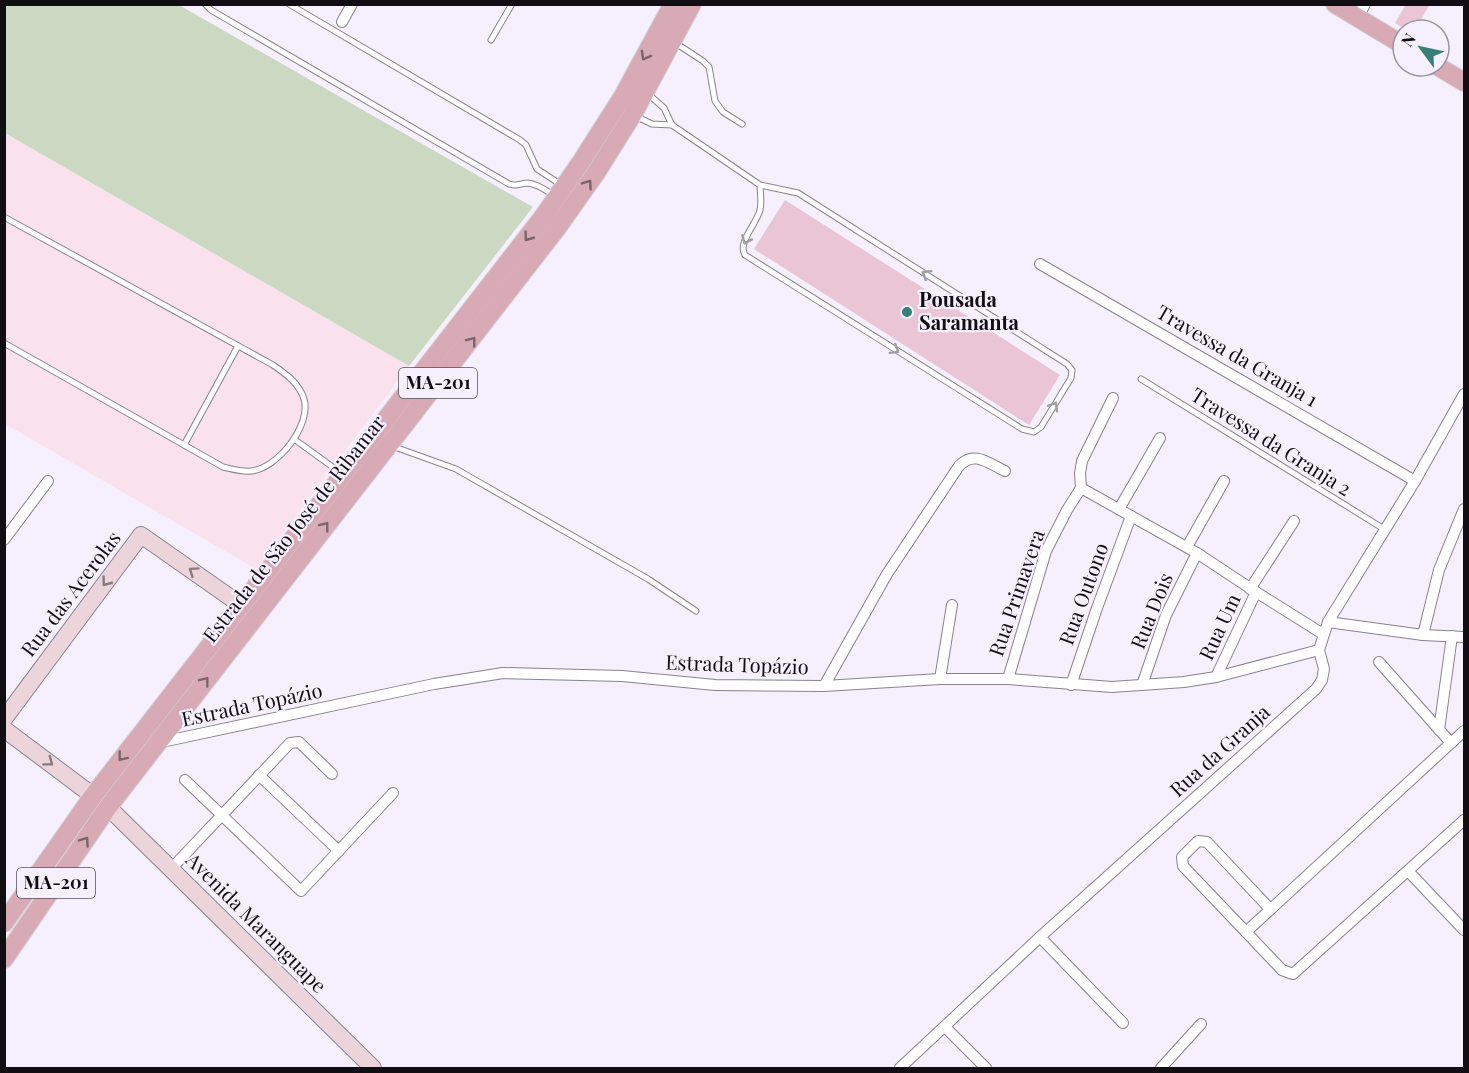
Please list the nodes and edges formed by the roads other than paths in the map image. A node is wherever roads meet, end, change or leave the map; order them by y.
1 (205, 4) edge
2 (289, 4) edge
3 (352, 4) edge
4 (512, 4) edge
5 (673, 4) edge
6 (692, 4) edge
7 (1335, 4) edge
8 (1361, 11) edge
9 (342, 22) dead end
10 (1391, 35) edge
11 (491, 40) dead end
12 (673, 41) junction
13 (645, 92) junction
14 (633, 114) junction
15 (742, 124) dead end
16 (672, 125) junction
17 (760, 185) junction
18 (560, 192) junction
19 (4, 217) edge
20 (1040, 264) dead end
21 (4, 343) edge
22 (238, 346) junction
23 (1141, 380) dead end
24 (1464, 394) edge
25 (1113, 398) dead end
26 (1160, 438) dead end
27 (294, 439) junction
28 (388, 444) junction
29 (184, 445) junction
30 (1005, 471) dead end
31 (342, 474) junction
32 (1415, 480) junction
33 (48, 481) dead end
34 (1224, 481) dead end
35 (1081, 488) junction
36 (1119, 509) junction
37 (1464, 509) edge
38 (1131, 516) junction
39 (1294, 522) dead end
40 (1384, 529) junction
41 (4, 540) edge
42 (1187, 547) junction
43 (1197, 553) junction
44 (1253, 591) junction
45 (241, 605) junction
46 (952, 605) dead end
47 (696, 611) dead end
48 (1328, 622) junction
49 (1323, 634) junction
50 (1423, 635) junction
51 (1452, 636) junction
52 (1464, 637) edge
53 (1319, 650) junction
54 (1379, 662) dead end
55 (1216, 676) junction
56 (940, 679) junction
57 (1008, 679) junction
58 (1071, 685) junction
59 (1142, 685) junction
60 (824, 686) junction
61 (4, 719) edge
62 (4, 729) edge
63 (1439, 730) junction
64 (1464, 731) edge
65 (1451, 743) junction
66 (157, 744) junction
67 (332, 774) dead end
68 (259, 775) junction
69 (185, 780) dead end
70 (393, 793) dead end
71 (93, 796) junction
72 (108, 807) junction
73 (221, 815) junction
74 (1464, 820) edge
75 (339, 851) junction
76 (171, 869) junction
77 (1408, 871) junction
78 (1270, 909) junction
79 (4, 924) edge
80 (1464, 930) edge
81 (1246, 932) junction
82 (1040, 936) junction
83 (4, 959) edge
84 (1122, 1023) dead end
85 (1201, 1024) dead end
86 (945, 1027) junction
87 (374, 1068) edge
88 (900, 1068) edge
89 (986, 1068) edge
90 (1161, 1068) edge

1 - 18 lane
2 - 18 lane
3 - 9 street
4 - 11 lane
5 -> 18 main road, Estrada de São José de Ribamar / MA-201
6 - 12 main road, Estrada de São José de Ribamar / MA-201
7 - 8 main road
8 - 10 main road
12 - 13 main road, Estrada de São José de Ribamar / MA-201
12 - 15 lane
13 - 14 main road, Estrada de São José de Ribamar / MA-201
13 - 16 lane
14 - 16 lane
28 -> 14 main road, Estrada de São José de Ribamar / MA-201
16 - 17 lane
17 -> 17 lane
18 -> 31 main road, Estrada de São José de Ribamar / MA-201
19 - 22 lane
20 - 32 street, Travessa da Granja 1
21 - 29 lane
22 - 27 lane
22 - 29 lane
23 - 40 lane, Travessa da Granja 2
24 - 32 street, Rua da Granja
25 - 35 street
26 - 36 street
27 - 29 lane
27 - 31 lane
28 - 47 lane
66 -> 28 main road, Estrada de São José de Ribamar / MA-201
30 - 60 street
31 - 45 main road, Estrada de São José de Ribamar / MA-201
32 - 40 street, Rua da Granja
33 - 41 street
34 - 42 street
35 - 36 street
35 - 57 street, Rua Primavera
36 - 38 street
37 - 50 street
38 - 42 street
38 - 58 street, Rua Outono
39 - 44 street, Rua Um
40 - 48 street, Rua da Granja
42 - 43 street
43 - 44 street
43 - 59 street, Rua Dois
44 - 49 street
44 - 55 street, Rua Um
45 -> 61 street, Rua das Acerolas
45 -> 71 main road, Estrada de São José de Ribamar / MA-201
46 - 56 street
48 - 49 street, Rua da Granja
48 - 50 street
49 - 53 street, Rua da Granja
50 - 51 street
51 - 52 street
51 - 63 street
53 - 55 street, Estrada Topázio
53 - 82 street, Rua da Granja
54 - 63 street
55 - 59 street, Estrada Topázio
56 - 57 street, Estrada Topázio
56 - 60 street, Estrada Topázio
57 - 58 street, Estrada Topázio
58 - 59 street, Estrada Topázio
60 - 66 street, Estrada Topázio
62 -> 71 street, Avenida Maranguape
63 - 65 street
64 - 65 street
65 - 78 street
66 - 72 main road, Estrada de São José de Ribamar / MA-201
67 - 68 street
68 - 73 street
68 - 75 street
69 - 73 street
70 - 75 street
71 - 72 street, Avenida Maranguape
71 - 79 main road, Estrada de São José de Ribamar / MA-201
72 - 76 street, Avenida Maranguape
83 -> 72 main road, Estrada de São José de Ribamar / MA-201
73 - 75 street
73 - 76 street
74 - 77 street
76 - 87 street, Avenida Maranguape
77 - 80 street
77 - 81 street
78 - 81 street
78 - 81 street
82 - 84 street
82 - 86 street, Rua da Granja
85 - 90 street
86 - 88 street, Rua da Granja
86 - 89 street

